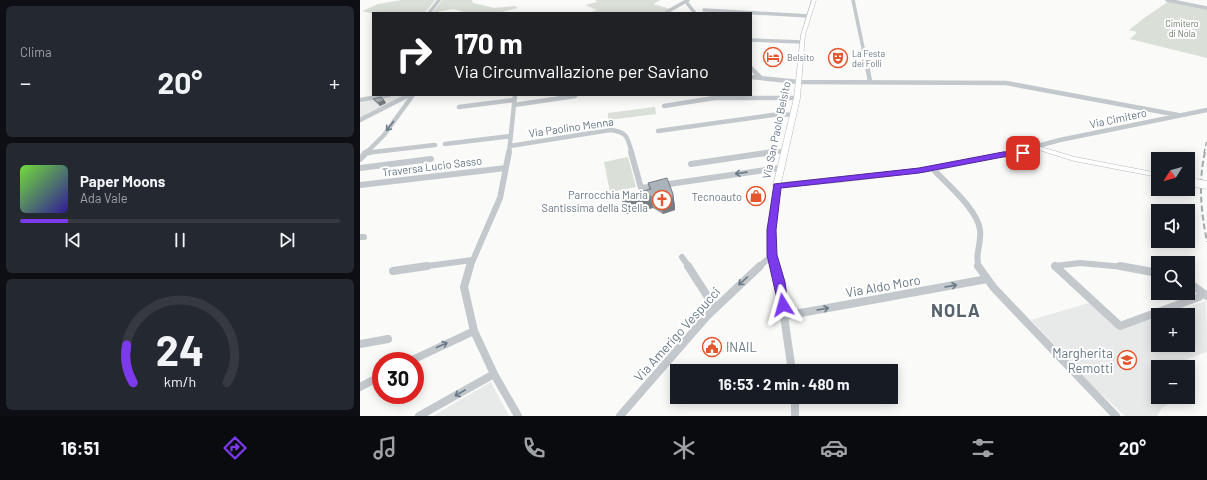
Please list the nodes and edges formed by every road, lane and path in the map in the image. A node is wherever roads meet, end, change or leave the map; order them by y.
1 (439, 0) edge
2 (814, 0) edge
3 (853, 0) edge
4 (1167, 0) edge
5 (687, 1) edge
6 (1207, 8) edge
7 (704, 10) dead end
8 (429, 12) edge
9 (667, 12) edge
10 (694, 12) edge
11 (739, 12) edge
12 (752, 13) edge
13 (809, 16) junction
14 (752, 40) edge
15 (803, 42) junction
16 (752, 69) edge
17 (752, 77) edge
18 (761, 78) junction
19 (870, 81) junction
20 (799, 82) junction
21 (383, 96) edge
22 (407, 96) edge
23 (412, 96) edge
24 (575, 96) dead end
25 (797, 98) junction
26 (360, 100) edge
27 (514, 100) edge
28 (396, 103) junction
29 (407, 104) junction
30 (664, 106) dead end
31 (459, 107) dead end
32 (1207, 110) edge
33 (792, 114) junction
34 (1178, 115) junction
35 (360, 120) edge
36 (658, 131) dead end
37 (511, 136) junction
38 (1048, 143) junction
39 (445, 144) dead end
40 (435, 145) dead end
41 (510, 146) junction
42 (1037, 150) junction
43 (783, 151) junction
44 (365, 153) junction
45 (1052, 153) junction
46 (360, 159) edge
47 (431, 159) dead end
48 (1074, 159) junction
49 (691, 164) dead end
50 (360, 168) edge
51 (506, 168) junction
52 (780, 168) junction
53 (933, 169) junction
54 (1151, 174) edge
55 (1195, 183) edge
56 (360, 185) edge
57 (1207, 185) edge
58 (777, 186) junction
59 (772, 255) junction
60 (682, 257) dead end
61 (472, 260) junction
62 (393, 271) dead end
63 (1151, 272) edge
64 (987, 279) junction
65 (1195, 287) edge
66 (1207, 296) edge
67 (1199, 298) dead end
68 (1195, 299) edge
69 (1193, 300) edge
70 (715, 308) junction
71 (784, 316) junction
72 (474, 331) junction
73 (388, 339) dead end
74 (360, 344) edge
75 (424, 354) edge
76 (791, 364) edge
77 (494, 374) junction
78 (372, 381) edge
79 (360, 387) edge
80 (795, 404) edge
81 (419, 416) edge
82 (518, 416) edge
83 (620, 416) edge
84 (795, 416) edge
85 (1116, 416) edge

1 - 8 street
2 - 13 main road, Via San Paolo Belsito
3 - 19 street
4 - 6 street
5 - 9 street
5 - 10 street
7 - 11 street
12 - 13 street
13 - 15 main road, Via San Paolo Belsito
14 - 15 street
15 - 20 main road, Via San Paolo Belsito
16 - 18 street
17 - 18 street
18 - 20 street
19 - 20 street
19 - 34 street
20 - 25 main road, Via San Paolo Belsito
21 - 26 street
22 - 28 street
23 - 29 street
24 - 27 street
25 - 30 street
25 - 33 main road, Via San Paolo Belsito
27 - 31 street
27 - 37 street
28 - 29 street
28 - 35 street
29 -> 44 street
32 - 34 street, Via Cimitero
33 - 36 street
33 - 43 main road, Via San Paolo Belsito
34 - 38 street, Via Cimitero
37 - 39 street
37 - 41 street
38 - 42 street, Via Cimitero
38 - 45 street
40 - 44 street
41 - 51 street
52 -> 41 street, Via Paolino Menna
42 - 45 main road
42 - 48 main road
42 - 53 main road
43 - 49 street
43 - 52 main road, Via San Paolo Belsito
44 - 46 street
45 - 48 main road
47 - 50 street
48 - 54 main road
51 - 56 street, Traversa Lucio Sasso
51 - 61 street
52 - 58 main road, Via San Paolo Belsito
53 - 58 main road
53 - 64 street
55 - 57 main road, bridge
58 - 59 street, Via San Paolo Belsito
59 -> 70 street, Via Amerigo Vespucci
59 - 71 street, Via San Paolo Belsito
60 - 70 street
61 - 62 street
61 - 72 street
63 - 69 street
71 -> 64 street, Via Aldo Moro
64 - 85 street
65 - 66 street
67 - 68 street
70 - 83 street, Via Amerigo Vespucci
71 - 76 street, Via San Paolo Belsito
75 -> 72 street
72 - 77 street
73 - 74 street
77 -> 81 street
77 - 82 street
78 - 79 street
80 - 84 street

